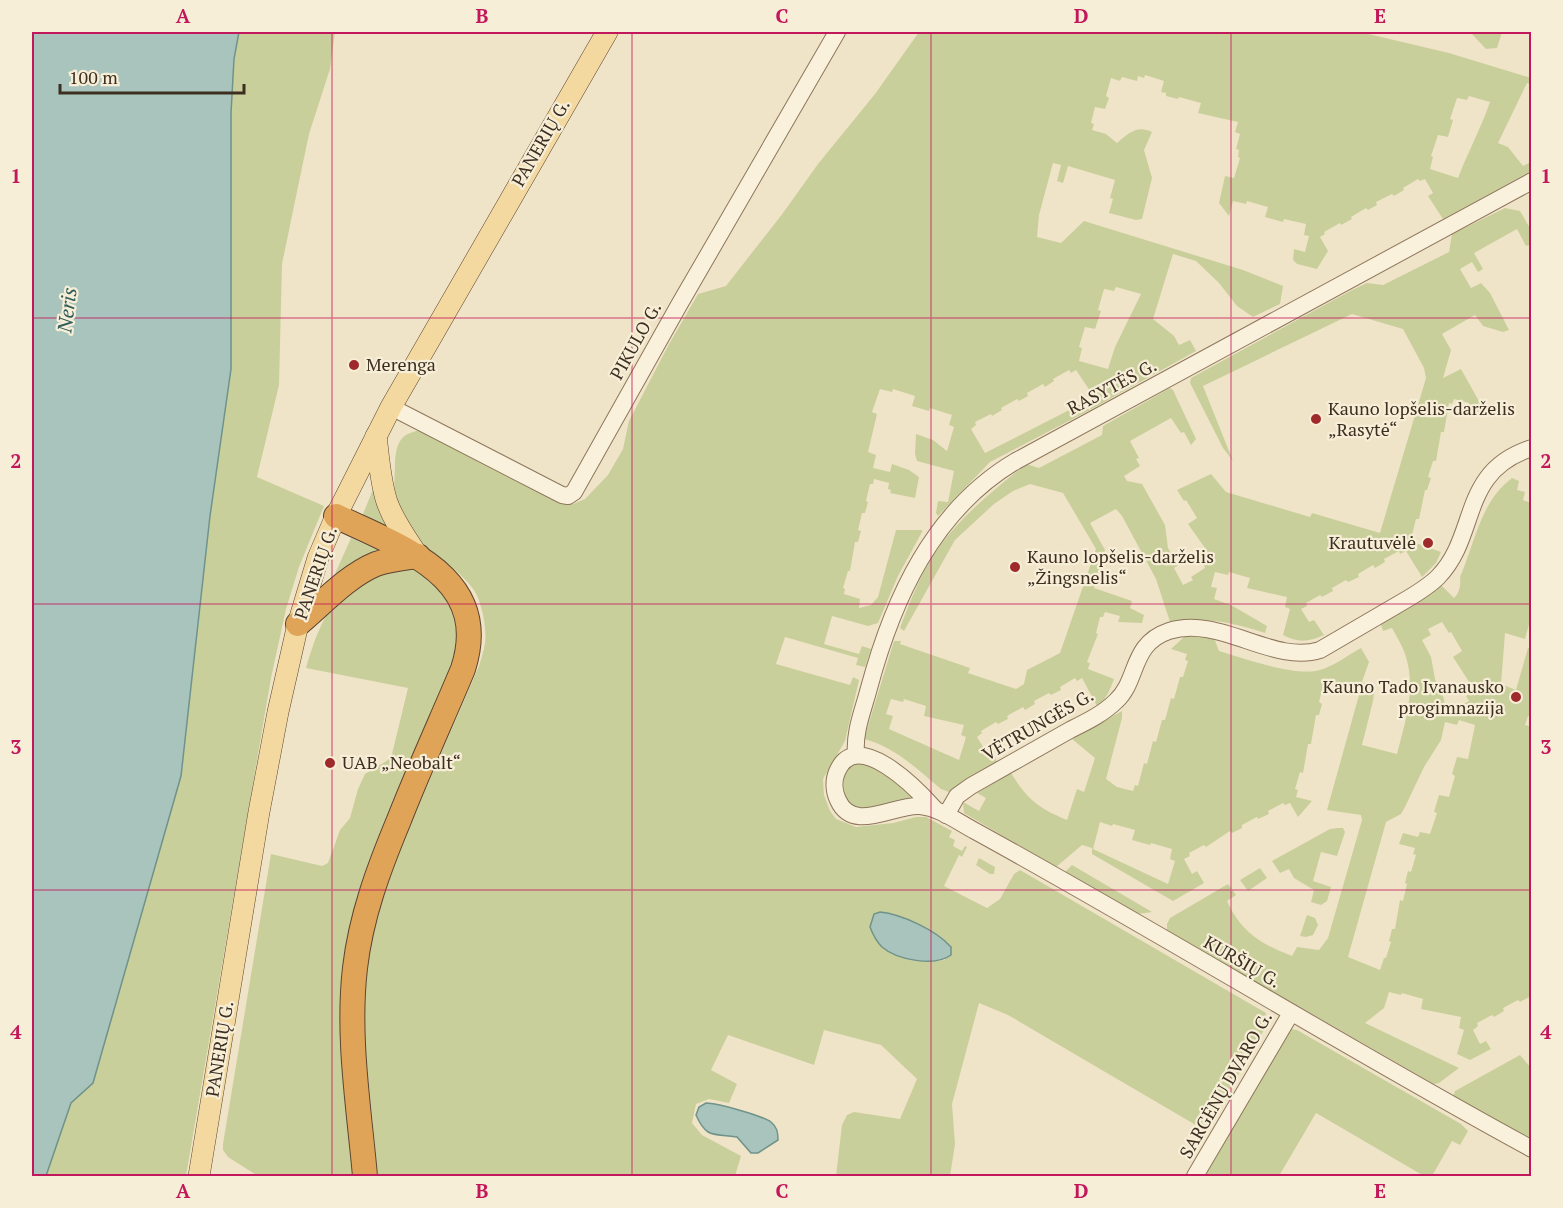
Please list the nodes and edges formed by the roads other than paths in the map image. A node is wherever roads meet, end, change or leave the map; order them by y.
1 (607, 32) edge
2 (837, 32) edge
3 (1532, 182) edge
4 (391, 407) junction
5 (376, 436) junction
6 (1532, 448) edge
7 (336, 516) junction
8 (418, 556) junction
9 (298, 624) junction
10 (856, 755) junction
11 (940, 812) junction
12 (1291, 1013) junction
13 (1532, 1149) edge
14 (199, 1176) edge
15 (365, 1176) edge
16 (1195, 1176) edge

1 - 4 main road, PANERIŲ G.
2 - 4 street, PIKULO G.
3 - 10 street, RASYTĖS G.
4 - 5 main road, PANERIŲ G.
5 - 7 main road, PANERIŲ G.
5 - 8 main road
6 - 11 street, VĖTRUNGĖS G.
7 - 8 highway
7 - 9 main road, PANERIŲ G.
8 - 9 highway
8 - 15 highway
9 - 14 main road, PANERIŲ G.
10 - 11 street, KURŠIŲ G.
10 - 11 street, KURŠIŲ G.
11 - 12 street, KURŠIŲ G.
12 - 13 street, KURŠIŲ G.
12 - 16 street, SARGĖNŲ DVARO G.

